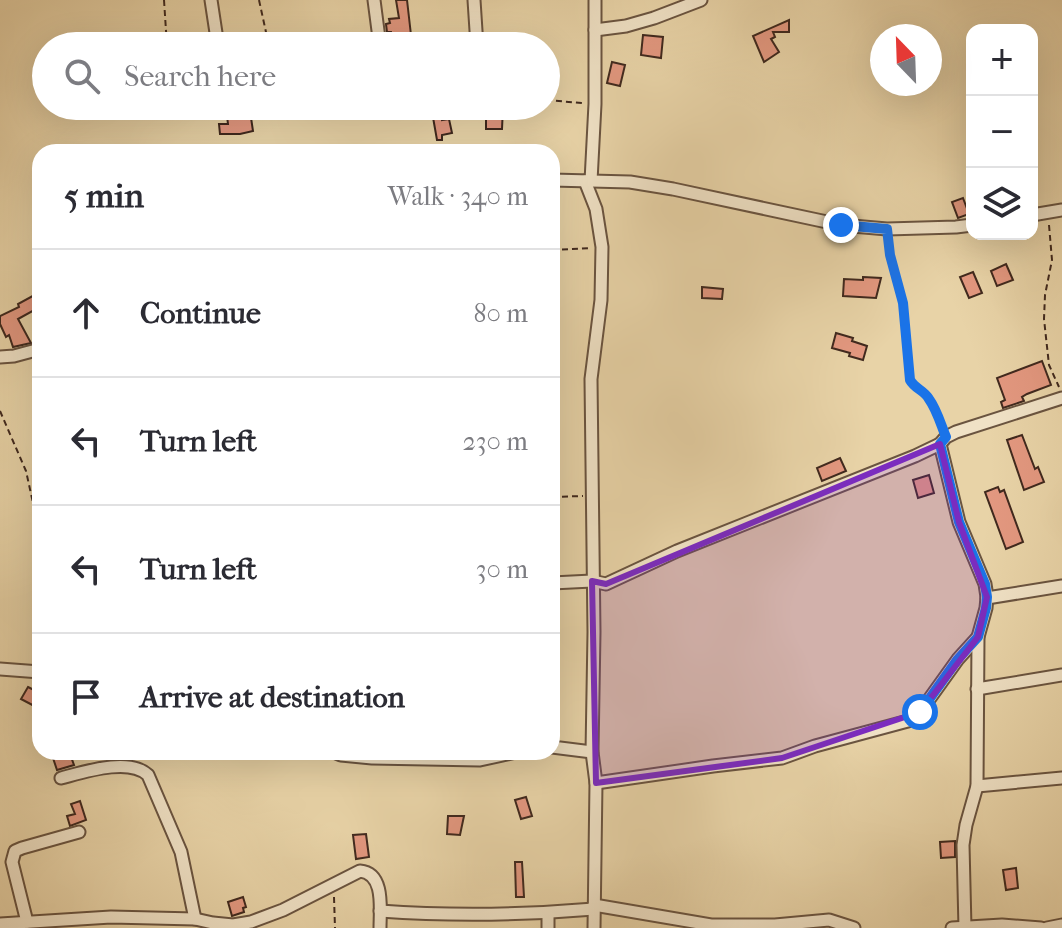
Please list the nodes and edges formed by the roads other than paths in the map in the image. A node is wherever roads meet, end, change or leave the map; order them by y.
1 (211, 0) edge
2 (374, 0) edge
3 (474, 0) edge
4 (595, 0) edge
5 (701, 0) edge
6 (595, 30) junction
7 (216, 32) edge
8 (378, 32) edge
9 (476, 32) edge
10 (560, 180) edge
11 (588, 181) junction
12 (1062, 210) edge
13 (1038, 214) edge
14 (966, 226) edge
15 (32, 351) edge
16 (0, 357) edge
17 (1062, 398) edge
18 (943, 440) junction
19 (592, 581) junction
20 (560, 583) edge
21 (1062, 586) edge
22 (987, 598) junction
23 (978, 637) junction
24 (0, 669) edge
25 (32, 671) edge
26 (1062, 675) edge
27 (977, 689) junction
28 (560, 748) edge
29 (592, 752) junction
30 (61, 778) dead end
31 (1062, 778) edge
32 (596, 783) junction
33 (977, 786) junction
34 (79, 832) dead end
35 (594, 907) junction
36 (380, 911) junction
37 (548, 913) junction
38 (195, 919) junction
39 (27, 922) junction
40 (0, 924) edge
41 (1062, 925) edge
42 (965, 927) edge
43 (380, 928) edge
44 (548, 928) edge
45 (594, 928) edge
46 (854, 928) edge
47 (952, 928) edge
48 (1038, 928) edge
49 (1047, 928) edge

1 - 7 street
2 - 8 street
3 - 9 street
4 - 6 street
5 - 6 street
6 - 11 street
10 - 11 street
11 - 14 street
11 - 19 street
12 - 13 street
15 - 16 street
17 - 18 street
18 - 19 street
18 - 22 street
19 - 20 street
19 - 29 street
21 - 22 street
22 - 23 street
23 - 27 street
23 - 32 street
24 - 25 street
26 - 27 street
27 - 33 street
28 - 29 street
29 - 32 street
30 - 38 street
31 - 33 street
32 - 35 street
33 - 42 street
34 - 39 street
35 - 37 street
35 - 45 street
35 - 46 street
36 - 37 street
36 - 38 street
36 - 43 street
37 - 44 street
38 - 39 street
39 - 40 street
41 - 49 street
42 - 47 street
42 - 48 street

